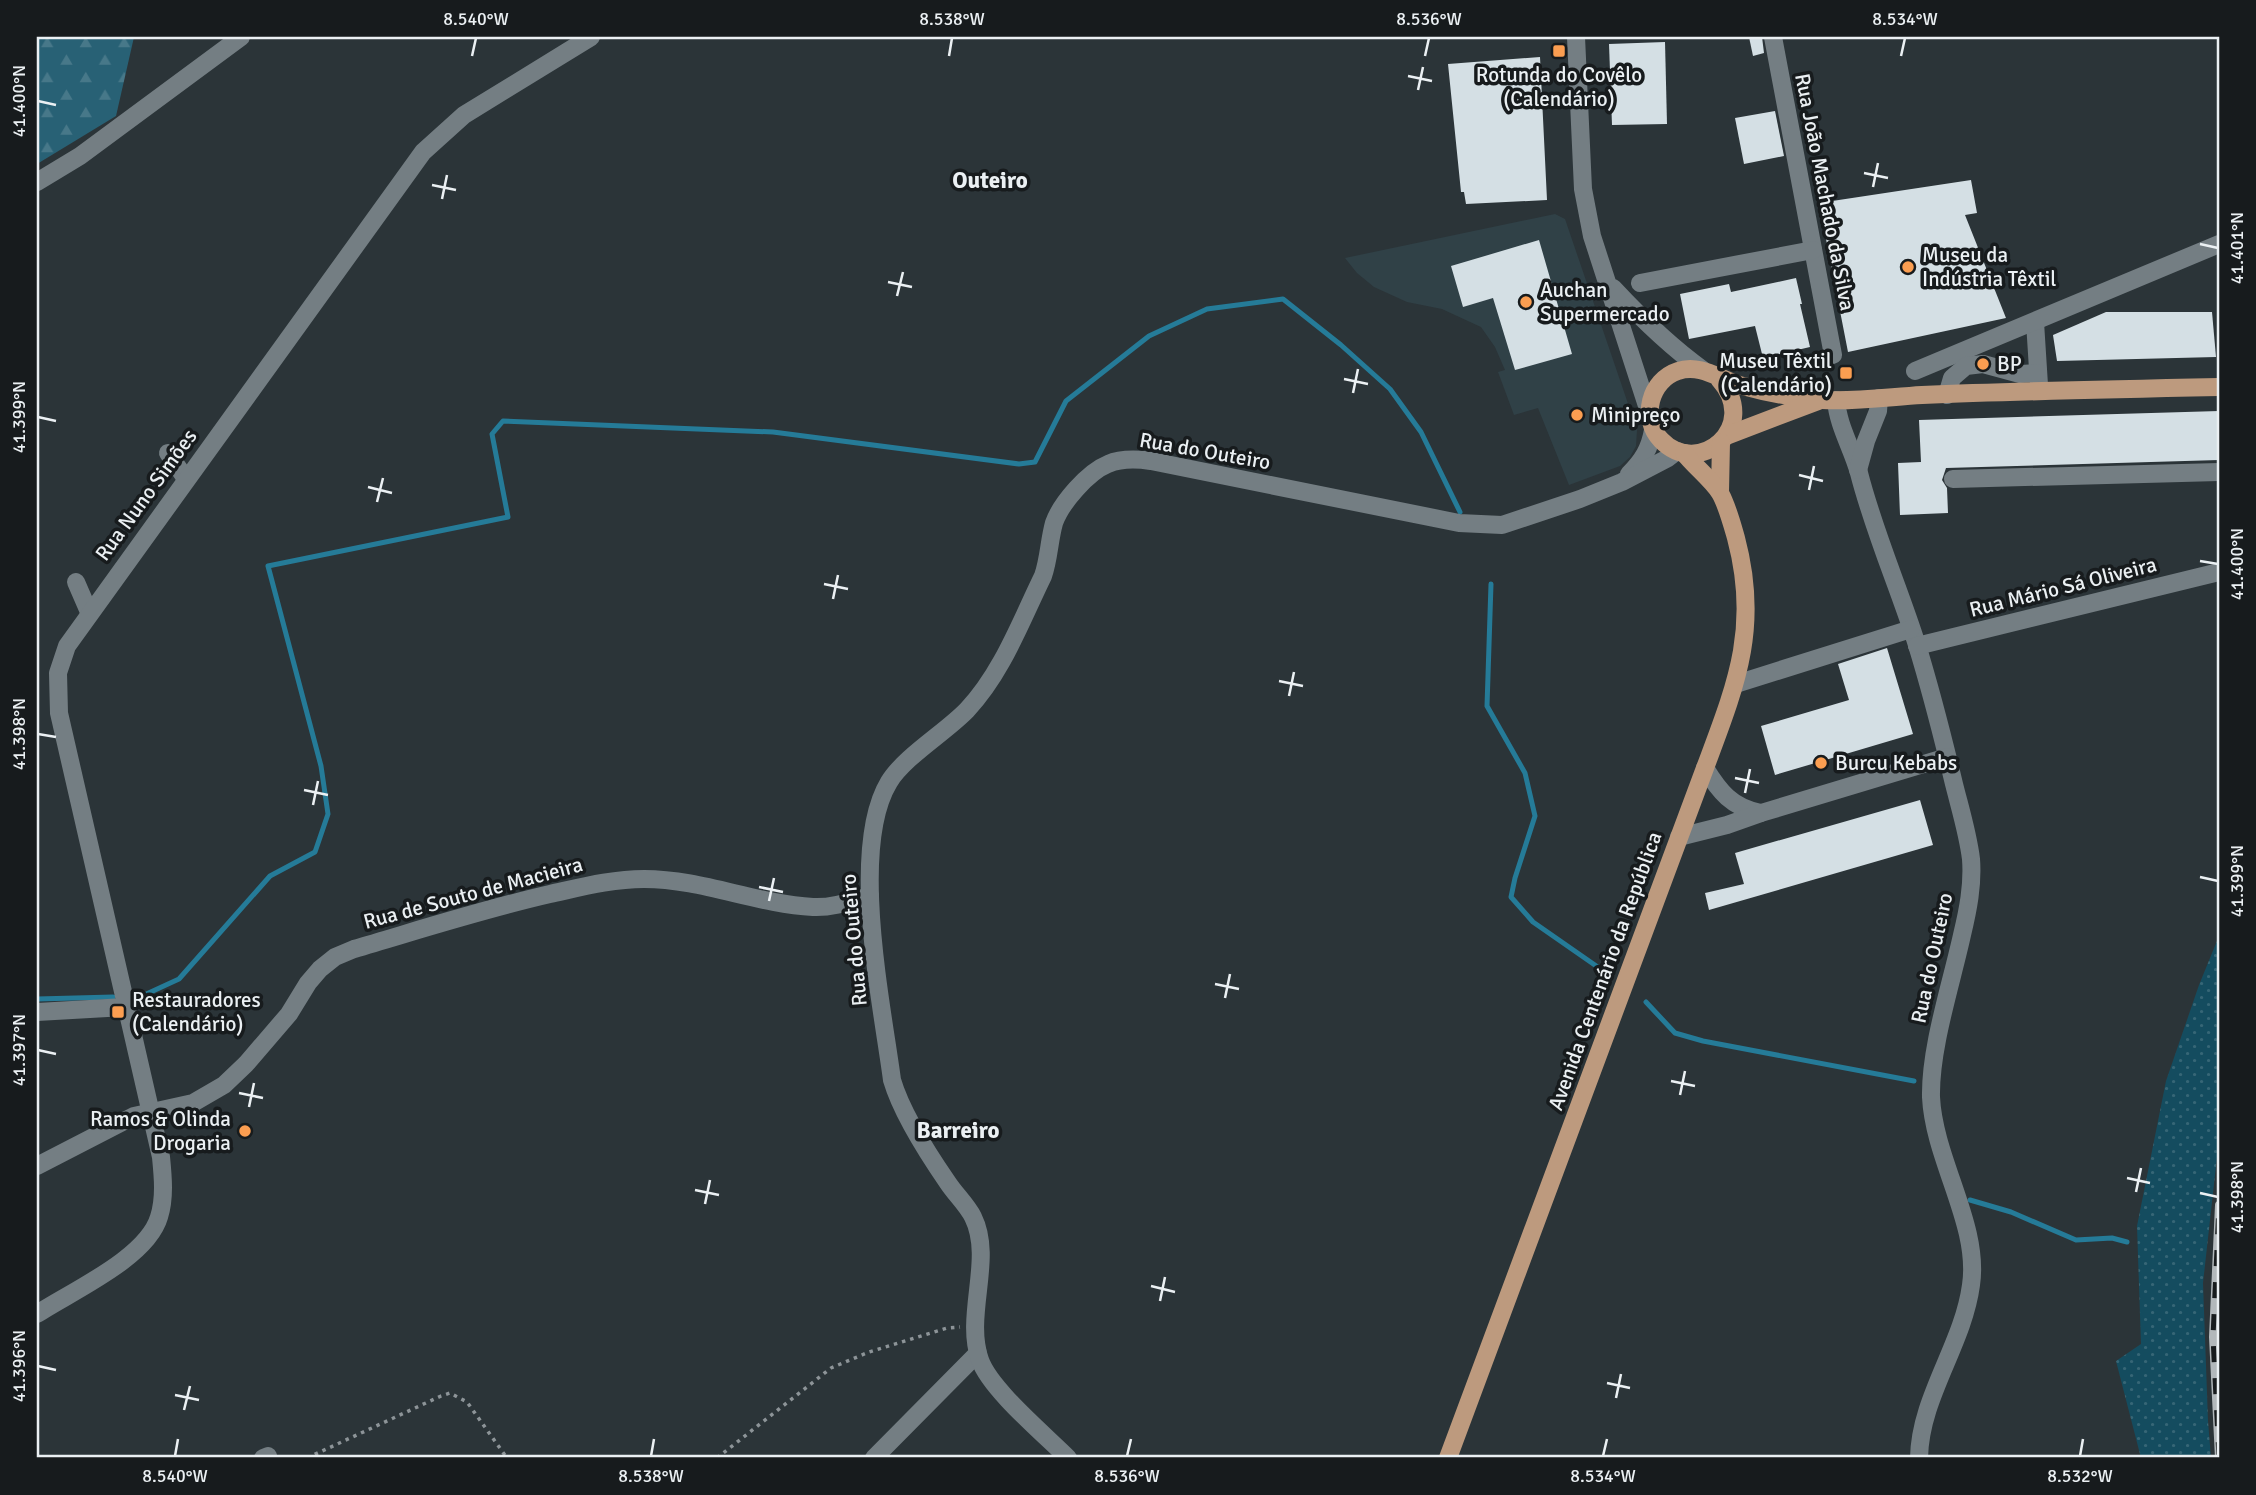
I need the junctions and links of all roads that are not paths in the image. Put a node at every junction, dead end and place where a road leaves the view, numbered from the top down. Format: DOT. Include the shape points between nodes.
graph roads {
  1 [pos="241,37"];
  2 [pos="591,37"];
  3 [pos="1576,37"];
  4 [pos="1773,37"];
  5 [pos="37,182"];
  6 [pos="2219,244"];
  7 [pos="1813,250"];
  8 [pos="1609,283"];
  9 [pos="1640,283"];
  10 [pos="2035,322"];
  11 [pos="1833,355"];
  12 [pos="1703,370"];
  13 [pos="1915,371"];
  14 [pos="2038,373"];
  15 [pos="1719,379"];
  16 [pos="2219,387"];
  17 [pos="2039,392"];
  18 [pos="1947,395"];
  19 [pos="1879,398"];
  20 [pos="1829,400"];
  21 [pos="1651,421"];
  22 [pos="1724,439"];
  23 [pos="1680,452"];
  24 [pos="168,453"];
  25 [pos="1858,470"];
  26 [pos="2219,472"];
  27 [pos="186,479"];
  28 [pos="1953,479"];
  29 [pos="1622,482"];
  30 [pos="1720,492"];
  31 [pos="2219,572"];
  32 [pos="76,582"];
  33 [pos="89,612"];
  34 [pos="1914,638"];
  35 [pos="1736,684"];
  36 [pos="1947,757"];
  37 [pos="1705,768"];
  38 [pos="1760,813"];
  39 [pos="1679,837"];
  40 [pos="870,896"];
  41 [pos="125,1007"];
  42 [pos="37,1012"];
  43 [pos="150,1111"];
  44 [pos="37,1166"];
  45 [pos="37,1314"];
  46 [pos="978,1353"];
  47 [pos="874,1458"];
  48 [pos="1068,1458"];
  49 [pos="1448,1458"];
  50 [pos="1919,1458"];
  1 -- 5 [label="street" via="80,156"];
  2 -- 27 [label="street, Rua Nuno Simões" via="464,115 424,152"];
  3 -- 8 [label="street" via="1585,207"];
  4 -- 7 [label="street, Rua João Machado da Silva"];
  6 -- 10 [label="street"];
  7 -- 9 [label="street"];
  7 -- 11 [label="street, Rua João Machado da Silva"];
  8 -- 12 [label="street" via="1645,323"];
  8 -- 21 [label="street"];
  10 -- 13 [label="street"];
  10 -- 14 [label="street"];
  12 -- 15 [label="main road"];
  12 -- 21 [label="main road" via="1677,371 1665,378 1651,400"];
  14 -- 17 [label="street"];
  14 -- 18 [label="street" via="2020,374 1983,364 1966,366 1952,378"];
  15 -- 20 [label="main road"];
  15 -- 22 [label="main road" via="1733,400 1732,425"];
  16 -- 17 [label="main road"];
  17 -- 18 [label="main road"];
  18 -- 19 [label="main road"];
  19 -- 20 [label="main road"];
  19 -- 25 [label="street"];
  20 -- 22 [label="main road"];
  20 -- 25 [label="street, Rua do Outeiro"];
  21 -- 23 [label="main road" via="1659,439"];
  21 -- 29 [label="street, Rua do Outeiro" via="1650,445"];
  22 -- 23 [label="main road" via="1704,452"];
  22 -- 30 [label="main road, Avenida Centenário da República"];
  23 -- 29 [label="street, Rua do Outeiro"];
  23 -- 30 [label="main road, Avenida Centenário da República"];
  24 -- 27 [label="street"];
  25 -- 34 [label="street, Rua do Outeiro"];
  26 -- 28 [label="street"];
  27 -- 33 [label="street, Rua Nuno Simões"];
  29 -- 40 [label="street, Rua do Outeiro" via="1502,525 1479,525 1151,461 1108,464 1060,509 1043,576 984,688 891,779 873,829"];
  30 -- 35 [label="main road, Avenida Centenário da República" via="1745,589 1744,644"];
  31 -- 34 [label="street, Rua Mário Sá Oliveira"];
  32 -- 33 [label="street"];
  33 -- 41 [label="street, Rua Nuno Simões" via="61,660 57,699"];
  34 -- 35 [label="street, Rua Mário Sá Oliveira"];
  34 -- 36 [label="street, Rua do Outeiro"];
  35 -- 37 [label="main road, Avenida Centenário da República"];
  36 -- 38 [label="street"];
  36 -- 50 [label="street, Rua do Outeiro" via="1971,860 1970,891 1937,1045 1931,1097 1941,1152 1968,1236 1972,1284 1922,1429"];
  37 -- 38 [label="street" via="1727,799"];
  37 -- 39 [label="main road, Avenida Centenário da República"];
  38 -- 39 [label="street"];
  39 -- 49 [label="main road, Avenida Centenário da República"];
  40 -- 43 [label="street, Rua de Souto de Macieira" via="814,907 687,882 609,881 354,948 320,969 289,1014 225,1085 193,1104"];
  40 -- 46 [label="street, Rua do Outeiro" via="897,1100 973,1216 978,1231"];
  41 -- 42 [label="street"];
  41 -- 43 [label="street, Rua Nuno Simões"];
  43 -- 44 [label="street, Rua de Souto de Macieira"];
  43 -- 45 [label="street, Rua Nuno Simões" via="164,1188 153,1230 123,1261"];
  46 -- 47 [label="street"];
  46 -- 48 [label="street, Rua do Outeiro" via="990,1380"];
}
